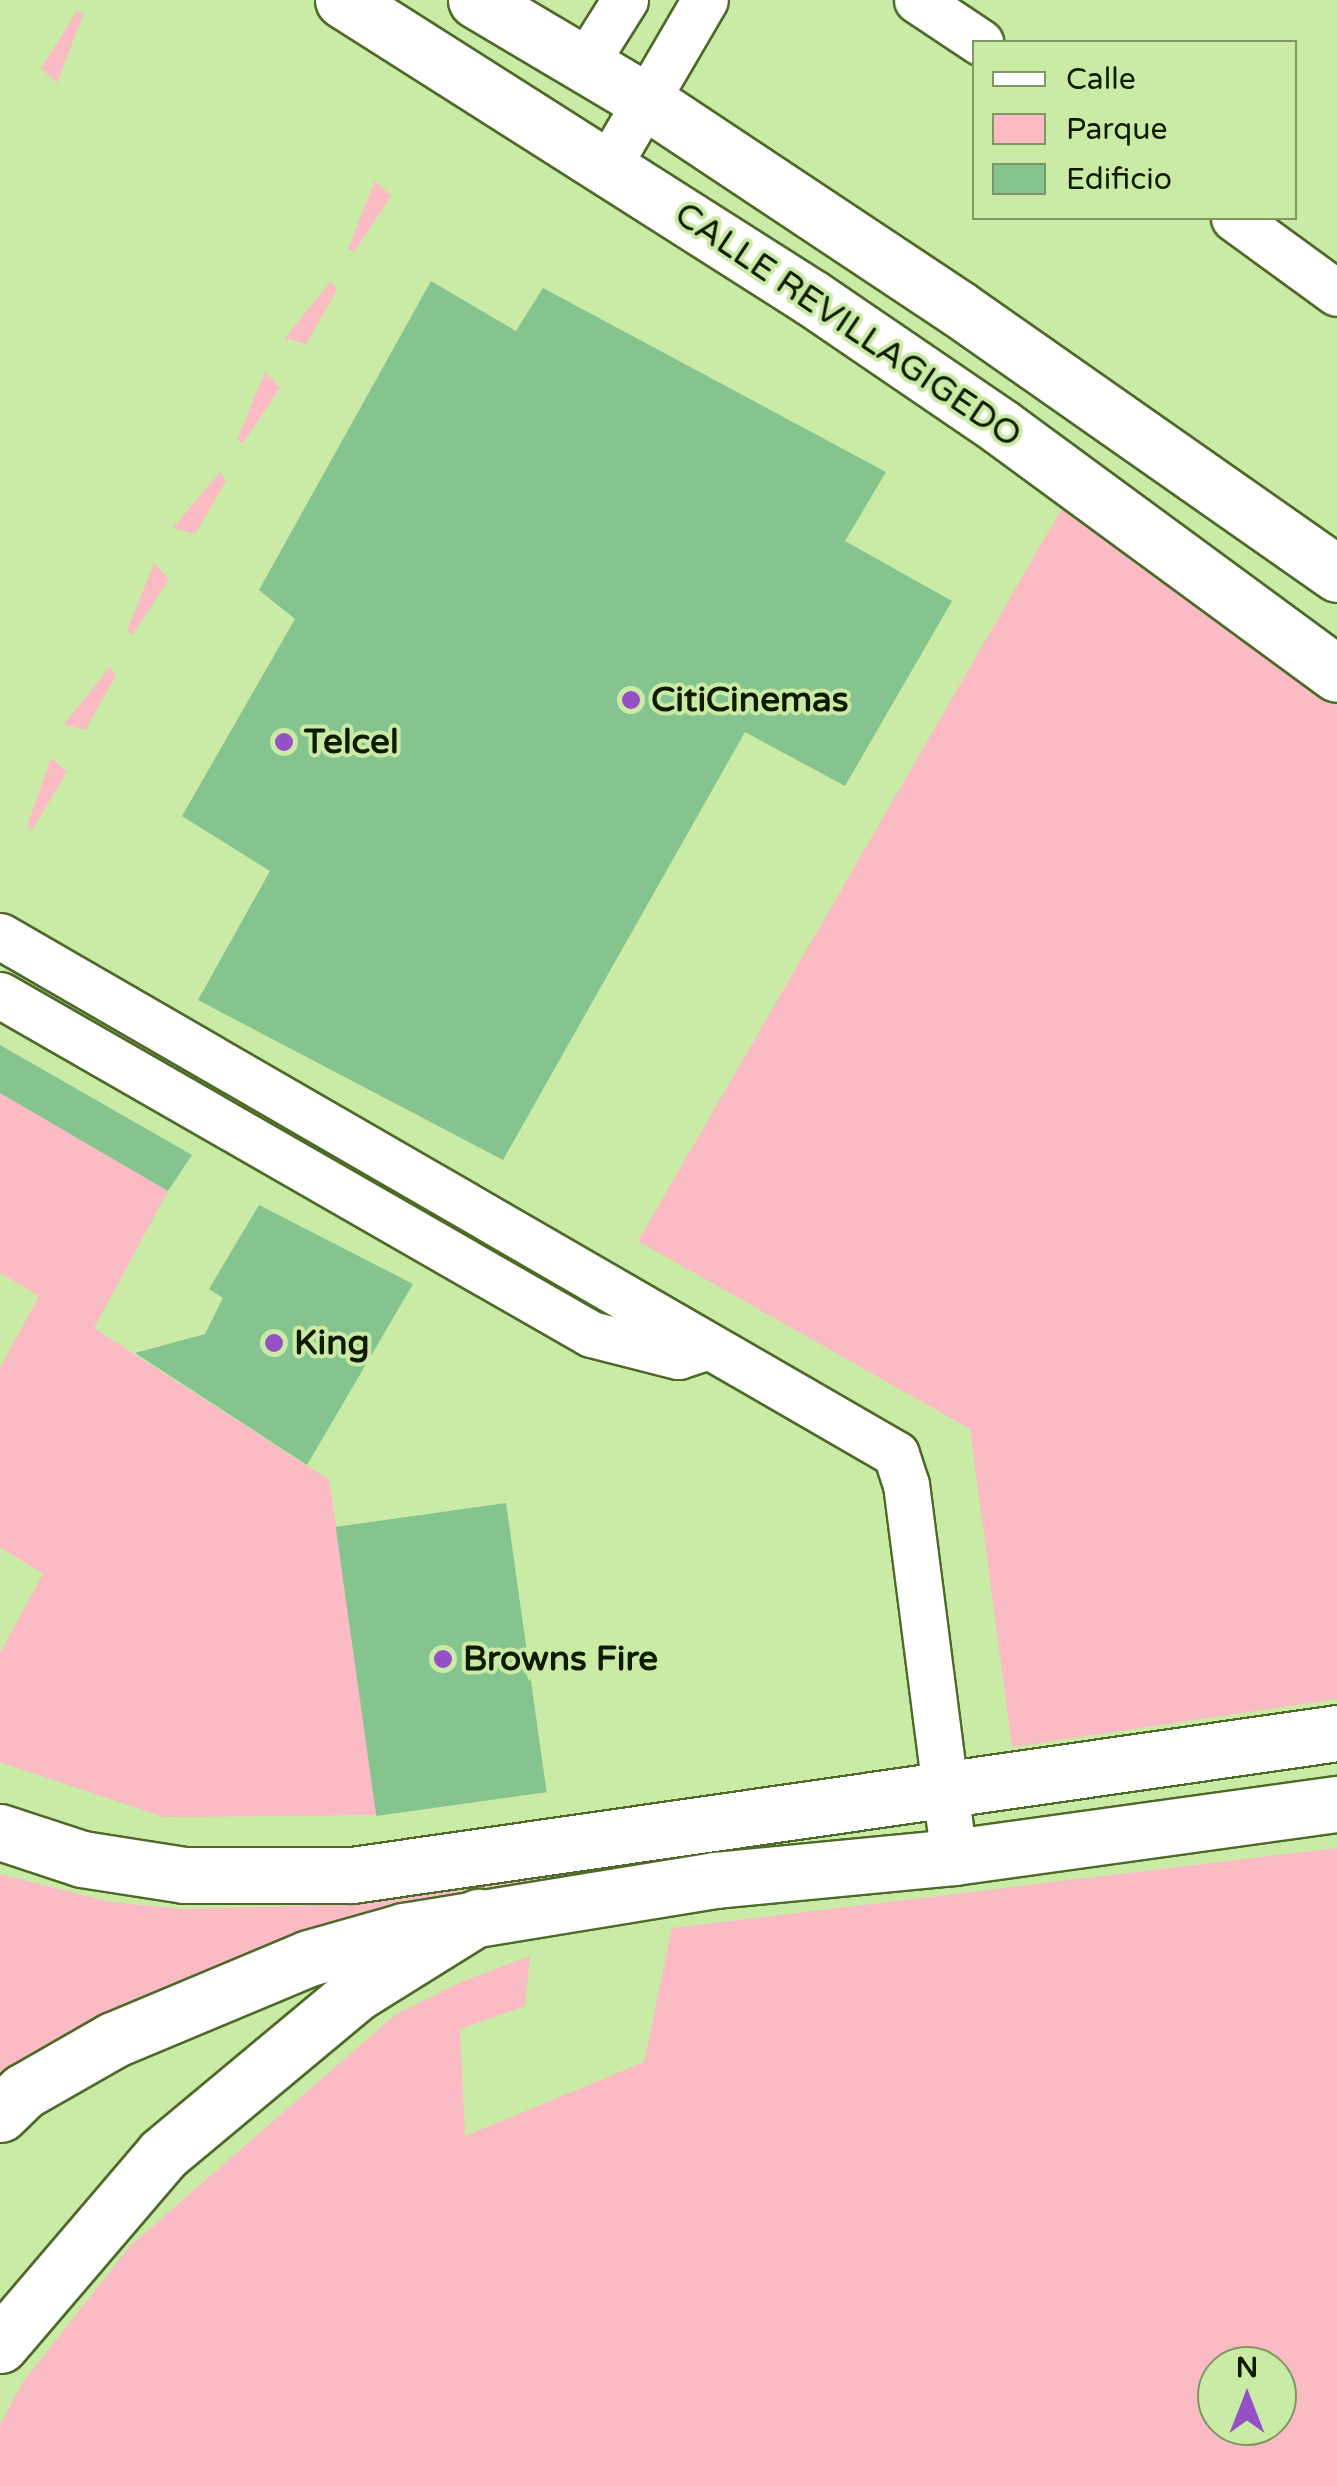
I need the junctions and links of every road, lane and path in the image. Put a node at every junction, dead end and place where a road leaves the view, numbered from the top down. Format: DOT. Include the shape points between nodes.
graph roads {
  1 [pos="343,0"];
  2 [pos="476,0"];
  3 [pos="626,0"];
  4 [pos="705,0"];
  5 [pos="917,0"];
  6 [pos="977,40"];
  7 [pos="584,65"];
  8 [pos="643,99"];
  9 [pos="610,164"];
  10 [pos="1237,220"];
  11 [pos="1337,293"];
  12 [pos="1337,574"];
  13 [pos="1337,674"];
  14 [pos="0,936"];
  15 [pos="0,995"];
  16 [pos="708,1346"];
  17 [pos="1337,1733"];
  18 [pos="948,1793"];
  19 [pos="1337,1804"];
  20 [pos="0,1832"];
  21 [pos="954,1857"];
  22 [pos="478,1916"];
  23 [pos="0,2114"];
  24 [pos="0,2345"];
  1 -- 9 [label="street, CALLE REVILLAGIGEDO"];
  2 -- 7 [label="street"];
  3 -- 7 [label="street"];
  4 -- 8 [label="street"];
  5 -- 6 [label="street"];
  7 -- 8 [label="street"];
  8 -- 9 [label="street"];
  8 -- 12 [label="street" via="959,309"];
  9 -- 13 [label="street, CALLE REVILLAGIGEDO" via="1001,426"];
  10 -- 11 [label="street"];
  14 -- 16 [label="street"];
  15 -- 16 [label="street" via="592,1334 678,1356"];
  16 -- 18 [label="street" via="896,1454 906,1484"];
  17 -- 18 [label="street"];
  18 -- 20 [label="street" via="352,1875 184,1875 82,1860"];
  18 -- 21 [label="street"];
  19 -- 21 [label="street"];
  21 -- 22 [label="street" via="715,1880"];
  22 -- 23 [label="street" via="309,1958 210,1996 113,2040 24,2091"];
  22 -- 24 [label="street" via="356,1993 163,2154"];
}
